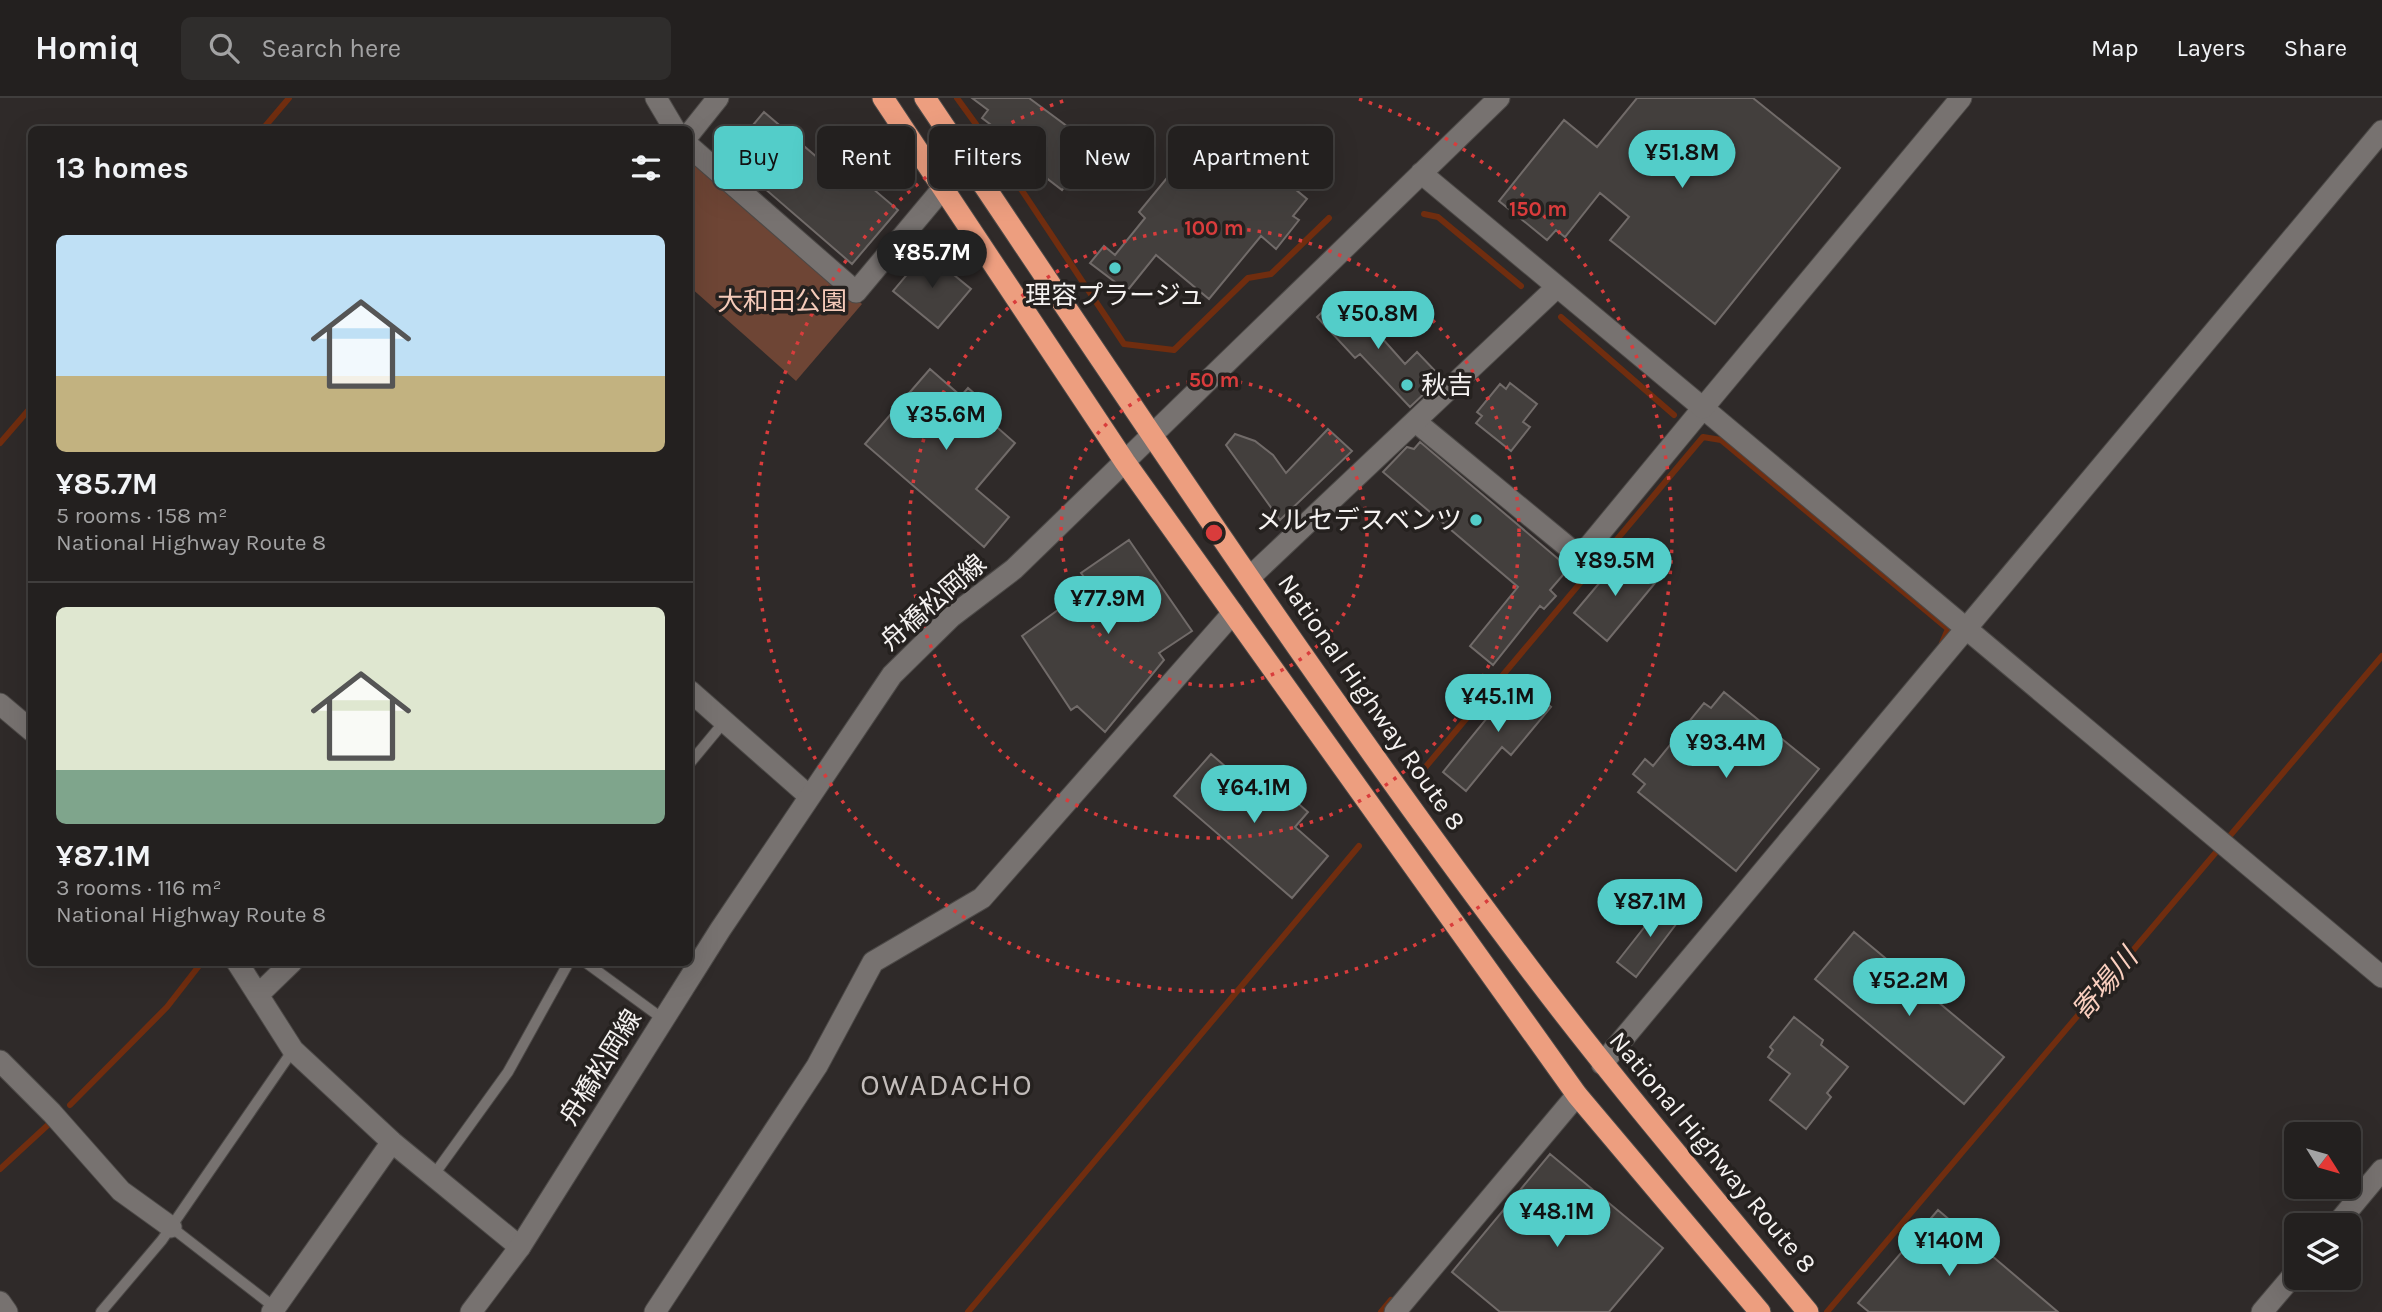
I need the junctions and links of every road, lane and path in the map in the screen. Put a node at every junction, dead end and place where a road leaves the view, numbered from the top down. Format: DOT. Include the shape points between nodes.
graph roads {
  1 [pos="656,98"];
  2 [pos="719,98"];
  3 [pos="883,98"];
  4 [pos="925,98"];
  5 [pos="1499,98"];
  6 [pos="1961,98"];
  7 [pos="673,126"];
  8 [pos="693,129"];
  9 [pos="2382,131"];
  10 [pos="693,150"];
  11 [pos="929,167"];
  12 [pos="1421,173"];
  13 [pos="942,189"];
  14 [pos="944,189"];
  15 [pos="1557,288"];
  16 [pos="1703,408"];
  17 [pos="1416,422"];
  18 [pos="1152,434"];
  19 [pos="1125,462"];
  20 [pos="1250,577"];
  21 [pos="1233,613"];
  22 [pos="1965,628"];
  23 [pos="693,694"];
  24 [pos="0,705"];
  25 [pos="724,722"];
  26 [pos="28,728"];
  27 [pos="693,759"];
  28 [pos="809,796"];
  29 [pos="240,966"];
  30 [pos="288,966"];
  31 [pos="567,966"];
  32 [pos="590,966"];
  33 [pos="2382,977"];
  34 [pos="259,994"];
  35 [pos="663,1019"];
  36 [pos="293,1050"];
  37 [pos="0,1061"];
  38 [pos="1602,1064"];
  39 [pos="1577,1095"];
  40 [pos="392,1142"];
  41 [pos="2382,1170"];
  42 [pos="433,1176"];
  43 [pos="2346,1213"];
  44 [pos="171,1227"];
  45 [pos="520,1247"];
  46 [pos="2284,1286"];
  47 [pos="0,1302"];
  48 [pos="276,1311"];
  49 [pos="7,1312"];
  50 [pos="101,1312"];
  51 [pos="471,1312"];
  52 [pos="654,1312"];
  53 [pos="1395,1312"];
  54 [pos="1760,1312"];
  55 [pos="1808,1312"];
  56 [pos="2262,1312"];
  1 -- 7 [label="street"];
  2 -- 8 [label="street"];
  3 -- 11 [label="highway"];
  4 -- 18 [label="highway, National Highway Route 8"];
  5 -- 12 [label="street, 舟橋松岡線"];
  6 -- 16 [label="street"];
  9 -- 22 [label="street"];
  10 -- 13 [label="street" via="856,292"];
  12 -- 15 [label="street"];
  12 -- 18 [label="street, 舟橋松岡線"];
  14 -- 19 [label="highway"];
  15 -- 16 [label="street"];
  15 -- 17 [label="street"];
  16 -- 17 [label="street" via="1580,557"];
  16 -- 22 [label="street"];
  17 -- 20 [label="street"];
  18 -- 19 [label="street, 舟橋松岡線"];
  18 -- 20 [label="highway, National Highway Route 8"];
  19 -- 21 [label="highway"];
  19 -- 28 [label="street, 舟橋松岡線" via="1014,569 951,617 892,675"];
  20 -- 38 [label="highway, National Highway Route 8" via="1403,798"];
  21 -- 39 [label="highway"];
  21 -- 52 [label="street" via="982,898 873,962 817,1066"];
  22 -- 33 [label="street"];
  22 -- 38 [label="street"];
  23 -- 25 [label="street"];
  24 -- 26 [label="street"];
  25 -- 27 [label="lane"];
  25 -- 28 [label="street"];
  28 -- 35 [label="street, 舟橋松岡線"];
  29 -- 34 [label="street"];
  30 -- 34 [label="street"];
  31 -- 42 [label="lane" via="508,1072"];
  32 -- 35 [label="lane"];
  34 -- 36 [label="street"];
  35 -- 45 [label="street, 舟橋松岡線"];
  36 -- 40 [label="street"];
  36 -- 44 [label="lane"];
  37 -- 44 [label="street" via="121,1191"];
  38 -- 55 [label="highway, National Highway Route 8"];
  39 -- 53 [label="street"];
  39 -- 54 [label="highway"];
  40 -- 42 [label="street"];
  40 -- 48 [label="street"];
  41 -- 43 [label="street"];
  42 -- 45 [label="street"];
  44 -- 48 [label="lane"];
  44 -- 50 [label="lane"];
  45 -- 51 [label="street, 舟橋松岡線"];
  46 -- 56 [label="street"];
  47 -- 49 [label="street"];
}
